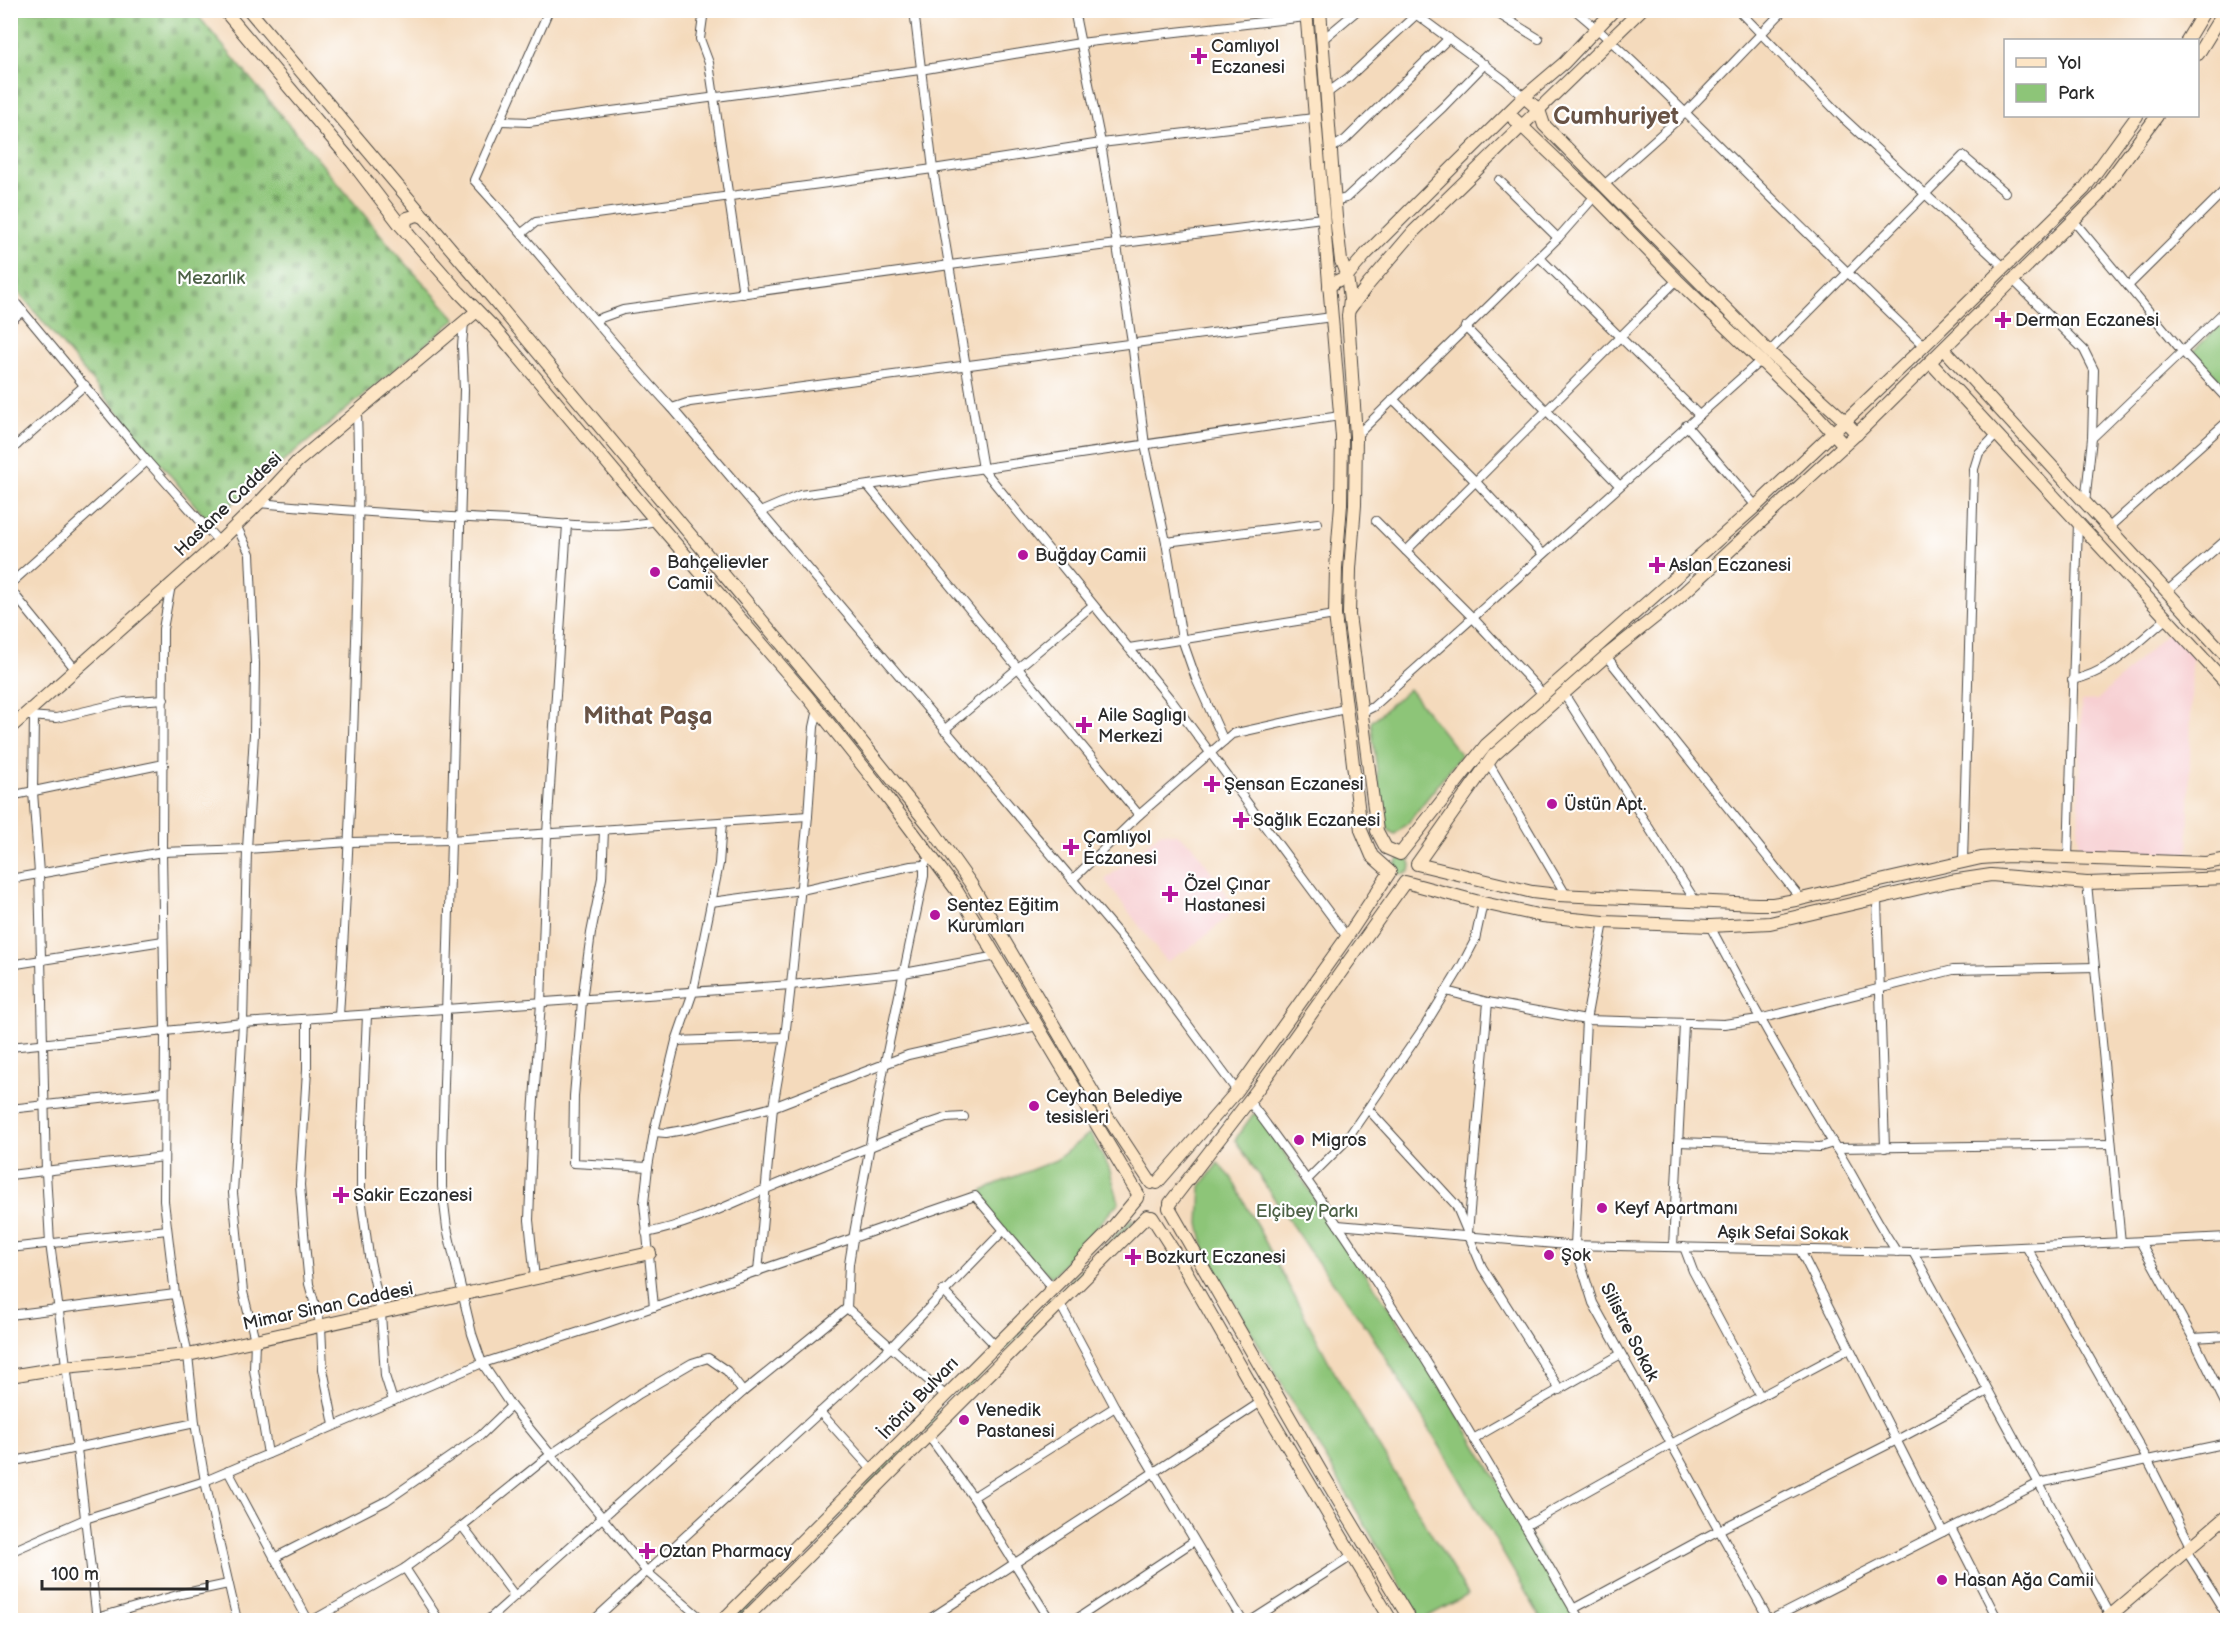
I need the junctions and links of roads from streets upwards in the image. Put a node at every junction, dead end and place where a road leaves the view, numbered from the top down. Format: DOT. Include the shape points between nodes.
graph roads {
  1 [pos="224,10"];
  2 [pos="249,10"];
  3 [pos="549,10"];
  4 [pos="704,10"];
  5 [pos="914,10"];
  6 [pos="1074,10"];
  7 [pos="1320,10"];
  8 [pos="1358,10"];
  9 [pos="1492,10"];
  10 [pos="1575,10"];
  11 [pos="1614,10"];
  12 [pos="1641,10"];
  13 [pos="1738,10"];
  14 [pos="1784,10"];
  15 [pos="2205,10"];
  16 [pos="2225,10"];
  17 [pos="1416,12"];
  18 [pos="1306,14"];
  19 [pos="1597,28"];
  20 [pos="1761,34"];
  21 [pos="1449,38"];
  22 [pos="1539,39"];
  23 [pos="2188,39"];
  24 [pos="1322,40"];
  25 [pos="1610,41"];
  26 [pos="1080,43"];
  27 [pos="2199,52"];
  28 [pos="1485,64"];
  29 [pos="920,70"];
  30 [pos="1326,94"];
  31 [pos="714,97"];
  32 [pos="1524,97"];
  33 [pos="1539,110"];
  34 [pos="1508,113"];
  35 [pos="1685,113"];
  36 [pos="2136,117"];
  37 [pos="2156,117"];
  38 [pos="1314,118"];
  39 [pos="501,121"];
  40 [pos="1522,128"];
  41 [pos="1101,143"];
  42 [pos="1330,150"];
  43 [pos="933,169"];
  44 [pos="1499,180"];
  45 [pos="1604,184"];
  46 [pos="2228,187"];
  47 [pos="2005,192"];
  48 [pos="729,195"];
  49 [pos="1926,195"];
  50 [pos="1595,196"];
  51 [pos="1335,201"];
  52 [pos="426,218"];
  53 [pos="1322,218"];
  54 [pos="2073,220"];
  55 [pos="522,233"];
  56 [pos="408,234"];
  57 [pos="1558,238"];
  58 [pos="1116,243"];
  59 [pos="1539,257"];
  60 [pos="950,265"];
  61 [pos="2004,267"];
  62 [pos="1847,274"];
  63 [pos="474,276"];
  64 [pos="1347,276"];
  65 [pos="1677,280"];
  66 [pos="2013,280"];
  67 [pos="2128,286"];
  68 [pos="1329,287"];
  69 [pos="459,292"];
  70 [pos="743,294"];
  71 [pos="10,296"];
  72 [pos="2228,308"];
  73 [pos="23,311"];
  74 [pos="477,311"];
  75 [pos="1349,311"];
  76 [pos="1332,316"];
  77 [pos="595,320"];
  78 [pos="10,321"];
  79 [pos="464,322"];
  80 [pos="1465,327"];
  81 [pos="1620,336"];
  82 [pos="1132,342"];
  83 [pos="1924,346"];
  84 [pos="1944,349"];
  85 [pos="2182,351"];
  86 [pos="1765,356"];
  87 [pos="1930,363"];
  88 [pos="968,366"];
  89 [pos="86,385"];
  90 [pos="1393,399"];
  91 [pos="2228,400"];
  92 [pos="672,408"];
  93 [pos="1546,411"];
  94 [pos="357,412"];
  95 [pos="1698,414"];
  96 [pos="1340,416"];
  97 [pos="1844,420"];
  98 [pos="2228,421"];
  99 [pos="1686,424"];
  100 [pos="1833,432"];
  101 [pos="1857,434"];
  102 [pos="1997,434"];
  103 [pos="1356,436"];
  104 [pos="10,438"];
  105 [pos="2092,438"];
  106 [pos="1145,445"];
  107 [pos="1844,445"];
  108 [pos="14,448"];
  109 [pos="147,461"];
  110 [pos="983,469"];
  111 [pos="1476,482"];
  112 [pos="1619,485"];
  113 [pos="868,486"];
  114 [pos="259,503"];
  115 [pos="2085,503"];
  116 [pos="1756,506"];
  117 [pos="760,512"];
  118 [pos="360,513"];
  119 [pos="460,518"];
  120 [pos="656,521"];
  121 [pos="1376,521"];
  122 [pos="2078,522"];
  123 [pos="1318,523"];
  124 [pos="567,524"];
  125 [pos="236,525"];
  126 [pos="2108,529"];
  127 [pos="2228,538"];
  128 [pos="219,542"];
  129 [pos="1166,542"];
  130 [pos="1406,551"];
  131 [pos="1543,554"];
  132 [pos="10,584"];
  133 [pos="171,584"];
  134 [pos="10,589"];
  135 [pos="2166,592"];
  136 [pos="1093,605"];
  137 [pos="1335,615"];
  138 [pos="1473,618"];
  139 [pos="2166,619"];
  140 [pos="1182,639"];
  141 [pos="1129,648"];
  142 [pos="1606,656"];
  143 [pos="2228,658"];
  144 [pos="76,670"];
  145 [pos="1017,670"];
  146 [pos="2072,680"];
  147 [pos="2228,685"];
  148 [pos="1564,693"];
  149 [pos="1544,695"];
  150 [pos="164,699"];
  151 [pos="818,709"];
  152 [pos="1345,709"];
  153 [pos="1361,713"];
  154 [pos="30,716"];
  155 [pos="10,728"];
  156 [pos="944,730"];
  157 [pos="1224,741"];
  158 [pos="1210,752"];
  159 [pos="1488,762"];
  160 [pos="164,764"];
  161 [pos="33,792"];
  162 [pos="10,796"];
  163 [pos="1139,815"];
  164 [pos="808,816"];
  165 [pos="722,822"];
  166 [pos="604,830"];
  167 [pos="547,834"];
  168 [pos="450,840"];
  169 [pos="350,842"];
  170 [pos="247,849"];
  171 [pos="162,852"];
  172 [pos="1400,854"];
  173 [pos="2068,858"];
  174 [pos="2228,859"];
  175 [pos="928,860"];
  176 [pos="1963,861"];
  177 [pos="1417,864"];
  178 [pos="1390,872"];
  179 [pos="39,873"];
  180 [pos="2228,878"];
  181 [pos="10,879"];
  182 [pos="1072,880"];
  183 [pos="1405,882"];
  184 [pos="2087,883"];
  185 [pos="801,891"];
  186 [pos="1566,895"];
  187 [pos="1801,899"];
  188 [pos="1877,900"];
  189 [pos="711,902"];
  190 [pos="1696,902"];
  191 [pos="1483,903"];
  192 [pos="1605,922"];
  193 [pos="1710,926"];
  194 [pos="1347,937"];
  195 [pos="163,941"];
  196 [pos="997,956"];
  197 [pos="41,961"];
  198 [pos="10,965"];
  199 [pos="2095,967"];
  200 [pos="904,973"];
  201 [pos="791,985"];
  202 [pos="1881,988"];
  203 [pos="1446,991"];
  204 [pos="693,992"];
  205 [pos="582,1001"];
  206 [pos="1488,1002"];
  207 [pos="541,1004"];
  208 [pos="446,1010"];
  209 [pos="367,1015"];
  210 [pos="339,1016"];
  211 [pos="307,1019"];
  212 [pos="1759,1019"];
  213 [pos="1586,1020"];
  214 [pos="243,1023"];
  215 [pos="1684,1024"];
  216 [pos="1037,1026"];
  217 [pos="165,1031"];
  218 [pos="785,1037"];
  219 [pos="676,1041"];
  220 [pos="43,1044"];
  221 [pos="10,1047"];
  222 [pos="885,1062"];
  223 [pos="1237,1091"];
  224 [pos="163,1092"];
  225 [pos="1249,1101"];
  226 [pos="45,1105"];
  227 [pos="773,1107"];
  228 [pos="1368,1108"];
  229 [pos="10,1110"];
  230 [pos="964,1117"];
  231 [pos="654,1132"];
  232 [pos="1678,1142"];
  233 [pos="2111,1144"];
  234 [pos="1834,1146"];
  235 [pos="870,1148"];
  236 [pos="1885,1148"];
  237 [pos="164,1157"];
  238 [pos="648,1167"];
  239 [pos="46,1172"];
  240 [pos="10,1175"];
  241 [pos="1308,1180"];
  242 [pos="1154,1183"];
  243 [pos="765,1189"];
  244 [pos="1137,1196"];
  245 [pos="1169,1205"];
  246 [pos="1150,1216"];
  247 [pos="1338,1225"];
  248 [pos="167,1230"];
  249 [pos="1004,1230"];
  250 [pos="646,1233"];
  251 [pos="1468,1236"];
  252 [pos="2228,1237"];
  253 [pos="853,1239"];
  254 [pos="50,1243"];
  255 [pos="2141,1243"];
  256 [pos="2121,1244"];
  257 [pos="1575,1245"];
  258 [pos="1673,1247"];
  259 [pos="1684,1247"];
  260 [pos="10,1248"];
  261 [pos="2027,1248"];
  262 [pos="1800,1250"];
  263 [pos="1897,1252"];
  264 [pos="1913,1252"];
  265 [pos="650,1253"];
  266 [pos="758,1272"];
  267 [pos="535,1279"];
  268 [pos="1053,1288"];
  269 [pos="943,1292"];
  270 [pos="175,1294"];
  271 [pos="463,1295"];
  272 [pos="1059,1302"];
  273 [pos="654,1306"];
  274 [pos="59,1308"];
  275 [pos="847,1308"];
  276 [pos="381,1313"];
  277 [pos="10,1315"];
  278 [pos="321,1326"];
  279 [pos="2228,1336"];
  280 [pos="2193,1338"];
  281 [pos="255,1340"];
  282 [pos="995,1345"];
  283 [pos="890,1348"];
  284 [pos="1849,1349"];
  285 [pos="188,1354"];
  286 [pos="1621,1354"];
  287 [pos="482,1363"];
  288 [pos="65,1367"];
  289 [pos="10,1376"];
  290 [pos="1560,1390"];
  291 [pos="1988,1391"];
  292 [pos="743,1392"];
  293 [pos="946,1396"];
  294 [pos="1760,1396"];
  295 [pos="393,1401"];
  296 [pos="1261,1402"];
  297 [pos="511,1406"];
  298 [pos="1115,1407"];
  299 [pos="2228,1409"];
  300 [pos="820,1412"];
  301 [pos="195,1423"];
  302 [pos="334,1425"];
  303 [pos="928,1435"];
  304 [pos="1473,1439"];
  305 [pos="1897,1440"];
  306 [pos="2228,1443"];
  307 [pos="1671,1444"];
  308 [pos="77,1449"];
  309 [pos="267,1454"];
  310 [pos="550,1455"];
  311 [pos="2146,1459"];
  312 [pos="10,1462"];
  313 [pos="228,1471"];
  314 [pos="873,1471"];
  315 [pos="1154,1471"];
  316 [pos="205,1481"];
  317 [pos="2038,1483"];
  318 [pos="973,1497"];
  319 [pos="2228,1515"];
  320 [pos="603,1516"];
  321 [pos="85,1519"];
  322 [pos="462,1526"];
  323 [pos="1525,1526"];
  324 [pos="1719,1530"];
  325 [pos="1947,1530"];
  326 [pos="1194,1541"];
  327 [pos="2188,1548"];
  328 [pos="10,1552"];
  329 [pos="1352,1556"];
  330 [pos="274,1558"];
  331 [pos="1015,1563"];
  332 [pos="405,1568"];
  333 [pos="647,1572"];
  334 [pos="228,1584"];
  335 [pos="515,1596"];
  336 [pos="1573,1609"];
  337 [pos="2228,1617"];
  338 [pos="2109,1619"];
  339 [pos="94,1620"];
  340 [pos="237,1620"];
  341 [pos="308,1620"];
  342 [pos="313,1620"];
  343 [pos="439,1620"];
  344 [pos="488,1620"];
  345 [pos="594,1620"];
  346 [pos="704,1620"];
  347 [pos="723,1620"];
  348 [pos="744,1620"];
  349 [pos="928,1620"];
  350 [pos="1050,1620"];
  351 [pos="1075,1620"];
  352 [pos="1242,1620"];
  353 [pos="1252,1620"];
  354 [pos="1391,1620"];
  355 [pos="1410,1620"];
  356 [pos="1580,1620"];
  357 [pos="1770,1620"];
  358 [pos="1998,1620"];
  1 -- 56 [label="street"];
  2 -- 52 [label="street"];
  3 -- 39 [label="street"];
  4 -- 31 [label="street" via="700,39 710,63"];
  5 -- 29 [label="street"];
  6 -- 26 [label="street"];
  7 -- 24 [label="street"];
  8 -- 24 [label="street"];
  9 -- 22 [label="street"];
  10 -- 19 [label="street"];
  11 -- 19 [label="street"];
  12 -- 25 [label="street"];
  13 -- 20 [label="street"];
  14 -- 20 [label="street"];
  15 -- 23 [label="street"];
  16 -- 27 [label="street"];
  17 -- 21 [label="street"];
  17 -- 30 [label="street"];
  18 -- 26 [label="street"];
  18 -- 38 [label="street"];
  19 -- 25 [label="street"];
  19 -- 32 [label="street"];
  20 -- 35 [label="street"];
  20 -- 49 [label="street"];
  21 -- 28 [label="street"];
  21 -- 42 [label="street"];
  24 -- 30 [label="street"];
  25 -- 33 [label="street"];
  25 -- 35 [label="street"];
  26 -- 29 [label="street"];
  26 -- 41 [label="street"];
  28 -- 32 [label="street"];
  28 -- 51 [label="street" via="1346,198"];
  29 -- 31 [label="street"];
  29 -- 43 [label="street"];
  30 -- 42 [label="street"];
  31 -- 39 [label="street" via="529,122"];
  31 -- 48 [label="street"];
  32 -- 33 [label="street"];
  32 -- 34 [label="street"];
  33 -- 40 [label="street"];
  33 -- 45 [label="street" via="1544,125"];
  34 -- 40 [label="street"];
  34 -- 64 [label="street"];
  35 -- 45 [label="street"];
  35 -- 62 [label="street"];
  36 -- 61 [label="street" via="2084,189"];
  37 -- 54 [label="street" via="2098,196"];
  38 -- 41 [label="street"];
  38 -- 53 [label="street"];
  39 -- 55 [label="street" via="474,180"];
  40 -- 50 [label="street"];
  40 -- 75 [label="street" via="1414,231"];
  41 -- 43 [label="street"];
  41 -- 58 [label="street"];
  42 -- 51 [label="street"];
  43 -- 48 [label="street"];
  43 -- 60 [label="street"];
  44 -- 57 [label="street"];
  45 -- 86 [label="street"];
  46 -- 67 [label="street"];
  47 -- 49 [label="street" via="1963,156"];
  48 -- 55 [label="street" via="536,222"];
  48 -- 70 [label="street"];
  49 -- 61 [label="street"];
  49 -- 62 [label="street"];
  50 -- 57 [label="street"];
  50 -- 65 [label="street"];
  51 -- 64 [label="street" via="1341,261"];
  52 -- 56 [label="street" via="407,218"];
  52 -- 63 [label="street"];
  53 -- 58 [label="street"];
  53 -- 68 [label="street"];
  54 -- 66 [label="street"];
  54 -- 67 [label="street"];
  55 -- 77 [label="street"];
  56 -- 69 [label="street"];
  57 -- 59 [label="street"];
  58 -- 60 [label="street"];
  58 -- 82 [label="street"];
  59 -- 80 [label="street"];
  59 -- 81 [label="street"];
  60 -- 70 [label="street"];
  60 -- 88 [label="street"];
  61 -- 83 [label="street"];
  62 -- 83 [label="street"];
  62 -- 86 [label="street"];
  63 -- 69 [label="street" via="471,290"];
  63 -- 242 [label="street" via="932,829 971,884 1107,1116"];
  64 -- 68 [label="street"];
  64 -- 75 [label="street"];
  65 -- 81 [label="street"];
  65 -- 86 [label="street"];
  66 -- 84 [label="street"];
  66 -- 105 [label="street" via="2090,360 2094,370"];
  67 -- 85 [label="street"];
  68 -- 76 [label="street"];
  69 -- 74 [label="street"];
  70 -- 77 [label="street" via="623,310"];
  71 -- 73 [label="street"];
  72 -- 85 [label="street"];
  73 -- 78 [label="street"];
  73 -- 89 [label="street"];
  74 -- 79 [label="street, Hastane Caddesi"];
  74 -- 120 [label="street"];
  75 -- 76 [label="street"];
  75 -- 103 [label="street"];
  76 -- 82 [label="street"];
  76 -- 96 [label="street"];
  77 -- 92 [label="street"];
  79 -- 94 [label="street, Hastane Caddesi"];
  79 -- 119 [label="street"];
  80 -- 90 [label="street"];
  80 -- 93 [label="street"];
  81 -- 93 [label="street"];
  81 -- 95 [label="street"];
  82 -- 88 [label="street"];
  82 -- 106 [label="street"];
  83 -- 97 [label="street"];
  84 -- 87 [label="street"];
  84 -- 115 [label="street"];
  85 -- 91 [label="street"];
  85 -- 105 [label="street"];
  86 -- 95 [label="street"];
  86 -- 97 [label="street"];
  86 -- 100 [label="street"];
  87 -- 101 [label="street"];
  87 -- 102 [label="street"];
  88 -- 92 [label="street" via="690,402"];
  88 -- 110 [label="street"];
  89 -- 108 [label="street"];
  89 -- 109 [label="street"];
  90 -- 103 [label="street"];
  90 -- 111 [label="street"];
  92 -- 117 [label="street"];
  93 -- 111 [label="street"];
  93 -- 112 [label="street"];
  94 -- 114 [label="street, Hastane Caddesi" via="297,462"];
  94 -- 118 [label="street"];
  95 -- 99 [label="street"];
  96 -- 106 [label="street"];
  96 -- 137 [label="street" via="1341,504"];
  97 -- 100 [label="street"];
  97 -- 101 [label="street"];
  98 -- 126 [label="street"];
  99 -- 112 [label="street"];
  99 -- 116 [label="street"];
  100 -- 107 [label="street"];
  100 -- 116 [label="street"];
  101 -- 107 [label="street"];
  102 -- 122 [label="street"];
  102 -- 176 [label="street" via="1979,453 1974,469"];
  103 -- 153 [label="street" via="1349,615"];
  104 -- 108 [label="street"];
  105 -- 115 [label="street"];
  106 -- 110 [label="street"];
  106 -- 129 [label="street"];
  107 -- 142 [label="street" via="1675,601"];
  109 -- 128 [label="street"];
  109 -- 132 [label="street"];
  110 -- 113 [label="street"];
  110 -- 136 [label="street"];
  111 -- 130 [label="street"];
  111 -- 131 [label="street"];
  112 -- 131 [label="street"];
  113 -- 117 [label="street" via="800,495"];
  113 -- 145 [label="street"];
  114 -- 118 [label="street"];
  114 -- 125 [label="street, Hastane Caddesi"];
  115 -- 126 [label="street"];
  116 -- 149 [label="street"];
  117 -- 156 [label="street"];
  118 -- 119 [label="street"];
  118 -- 169 [label="street"];
  119 -- 124 [label="street"];
  119 -- 168 [label="street"];
  120 -- 124 [label="street" via="632,526"];
  120 -- 151 [label="street"];
  121 -- 130 [label="street"];
  122 -- 139 [label="street"];
  122 -- 146 [label="street"];
  123 -- 129 [label="street"];
  124 -- 167 [label="street"];
  125 -- 128 [label="street, Hastane Caddesi"];
  125 -- 170 [label="street" via="250,554 255,664"];
  126 -- 135 [label="street"];
  127 -- 135 [label="street"];
  128 -- 133 [label="street, Hastane Caddesi"];
  129 -- 140 [label="street"];
  130 -- 138 [label="street"];
  131 -- 138 [label="street"];
  133 -- 144 [label="street, Hastane Caddesi"];
  133 -- 150 [label="street" via="164,629"];
  134 -- 144 [label="street"];
  135 -- 143 [label="street"];
  136 -- 141 [label="street"];
  136 -- 145 [label="street"];
  137 -- 140 [label="street"];
  137 -- 152 [label="street"];
  138 -- 149 [label="street"];
  138 -- 153 [label="street" via="1373,707"];
  139 -- 146 [label="street" via="2107,668"];
  139 -- 147 [label="street"];
  140 -- 141 [label="street"];
  140 -- 157 [label="street"];
  141 -- 158 [label="street"];
  142 -- 148 [label="street"];
  142 -- 187 [label="street"];
  144 -- 154 [label="street, Hastane Caddesi"];
  145 -- 156 [label="street"];
  145 -- 163 [label="street"];
  146 -- 173 [label="street"];
  148 -- 159 [label="street"];
  148 -- 190 [label="street"];
  149 -- 172 [label="street" via="1486,745"];
  150 -- 154 [label="street" via="124,702 56,718"];
  150 -- 160 [label="street"];
  151 -- 164 [label="street"];
  151 -- 175 [label="street"];
  152 -- 157 [label="street" via="1232,734"];
  152 -- 178 [label="street" via="1361,830 1372,856"];
  153 -- 172 [label="street" via="1377,831 1386,848"];
  154 -- 155 [label="street, Hastane Caddesi"];
  154 -- 161 [label="street"];
  156 -- 182 [label="street"];
  157 -- 158 [label="street"];
  158 -- 163 [label="street"];
  158 -- 194 [label="street"];
  159 -- 177 [label="street"];
  159 -- 186 [label="street"];
  160 -- 161 [label="street"];
  160 -- 171 [label="street"];
  161 -- 162 [label="street"];
  161 -- 179 [label="street"];
  163 -- 182 [label="street"];
  164 -- 165 [label="street"];
  164 -- 185 [label="street"];
  165 -- 166 [label="street"];
  165 -- 189 [label="street"];
  166 -- 167 [label="street"];
  166 -- 205 [label="street" via="602,878"];
  167 -- 168 [label="street"];
  167 -- 207 [label="street"];
  168 -- 169 [label="street"];
  168 -- 208 [label="street"];
  169 -- 170 [label="street"];
  169 -- 210 [label="street"];
  170 -- 171 [label="street"];
  170 -- 214 [label="street"];
  171 -- 179 [label="street"];
  171 -- 195 [label="street"];
  172 -- 177 [label="street" via="1408,855"];
  172 -- 178 [label="street" via="1392,859"];
  173 -- 174 [label="street" via="2206,863"];
  173 -- 176 [label="street" via="2009,856"];
  175 -- 185 [label="street"];
  175 -- 196 [label="street" via="957,891"];
  175 -- 200 [label="street"];
  176 -- 187 [label="street"];
  177 -- 183 [label="street" via="1414,877"];
  177 -- 186 [label="street" via="1532,892"];
  178 -- 183 [label="street"];
  178 -- 194 [label="street"];
  179 -- 181 [label="street"];
  179 -- 197 [label="street"];
  180 -- 184 [label="street"];
  182 -- 223 [label="street" via="1134,952"];
  183 -- 191 [label="street"];
  183 -- 225 [label="street"];
  184 -- 188 [label="street" via="1991,875"];
  184 -- 199 [label="street"];
  185 -- 189 [label="street"];
  185 -- 201 [label="street"];
  186 -- 190 [label="street"];
  187 -- 190 [label="street" via="1765,904"];
  188 -- 193 [label="street" via="1770,923"];
  188 -- 202 [label="street"];
  189 -- 204 [label="street"];
  191 -- 192 [label="street" via="1542,916"];
  191 -- 203 [label="street" via="1474,940"];
  192 -- 193 [label="street"];
  192 -- 213 [label="street, Silistre Sokak"];
  193 -- 212 [label="street"];
  194 -- 223 [label="street"];
  195 -- 197 [label="street"];
  195 -- 217 [label="street"];
  196 -- 200 [label="street"];
  196 -- 216 [label="street"];
  197 -- 198 [label="street"];
  197 -- 220 [label="street"];
  199 -- 202 [label="street" via="1953,970"];
  199 -- 233 [label="street"];
  200 -- 201 [label="street"];
  200 -- 222 [label="street"];
  201 -- 204 [label="street"];
  201 -- 218 [label="street"];
  202 -- 212 [label="street"];
  202 -- 236 [label="street"];
  203 -- 206 [label="street"];
  203 -- 228 [label="street"];
  204 -- 205 [label="street"];
  204 -- 219 [label="street"];
  205 -- 207 [label="street"];
  205 -- 238 [label="street" via="573,1163"];
  206 -- 213 [label="street"];
  206 -- 251 [label="street"];
  207 -- 208 [label="street"];
  207 -- 267 [label="street" via="529,1220"];
  208 -- 209 [label="street"];
  208 -- 271 [label="street" via="442,1187"];
  209 -- 210 [label="street"];
  209 -- 276 [label="street" via="361,1197"];
  210 -- 211 [label="street"];
  211 -- 214 [label="street"];
  211 -- 278 [label="street" via="301,1195 309,1284"];
  212 -- 215 [label="street"];
  212 -- 234 [label="street"];
  213 -- 215 [label="street"];
  213 -- 257 [label="street, Silistre Sokak"];
  214 -- 217 [label="street"];
  214 -- 281 [label="street" via="233,1193 243,1292"];
  215 -- 232 [label="street"];
  216 -- 222 [label="street"];
  216 -- 244 [label="street"];
  217 -- 220 [label="street"];
  217 -- 224 [label="street"];
  218 -- 219 [label="street"];
  218 -- 227 [label="street"];
  219 -- 231 [label="street"];
  220 -- 221 [label="street"];
  220 -- 226 [label="street"];
  222 -- 227 [label="street"];
  222 -- 235 [label="street"];
  223 -- 242 [label="street"];
  224 -- 226 [label="street"];
  224 -- 237 [label="street"];
  225 -- 241 [label="street"];
  225 -- 245 [label="street"];
  226 -- 229 [label="street"];
  226 -- 239 [label="street"];
  227 -- 231 [label="street" via="689,1129"];
  227 -- 243 [label="street"];
  228 -- 241 [label="street" via="1344,1143"];
  228 -- 251 [label="street" via="1456,1205"];
  230 -- 235 [label="street" via="946,1118"];
  231 -- 238 [label="street"];
  232 -- 234 [label="street"];
  232 -- 258 [label="street"];
  233 -- 236 [label="street"];
  233 -- 256 [label="street"];
  234 -- 236 [label="street"];
  234 -- 263 [label="street"];
  235 -- 243 [label="street"];
  235 -- 253 [label="street"];
  237 -- 239 [label="street"];
  237 -- 248 [label="street"];
  238 -- 250 [label="street"];
  239 -- 240 [label="street"];
  239 -- 254 [label="street"];
  241 -- 247 [label="street"];
  242 -- 244 [label="street" via="1143,1187"];
  242 -- 245 [label="street" via="1169,1192"];
  243 -- 250 [label="street" via="708,1215"];
  243 -- 266 [label="street"];
  244 -- 246 [label="street" via="1139,1209"];
  244 -- 268 [label="street, İnönü Bulvarı" via="1107,1234"];
  245 -- 246 [label="street" via="1162,1215"];
  245 -- 355 [label="street"];
  246 -- 272 [label="street, İnönü Bulvarı"];
  246 -- 296 [label="street"];
  247 -- 251 [label="street, Aşık Sefai Sokak"];
  247 -- 304 [label="street"];
  248 -- 254 [label="street"];
  248 -- 270 [label="street"];
  249 -- 253 [label="street" via="975,1196"];
  249 -- 268 [label="street"];
  249 -- 269 [label="street"];
  250 -- 265 [label="street"];
  251 -- 257 [label="street, Aşık Sefai Sokak"];
  251 -- 290 [label="street" via="1482,1267"];
  252 -- 255 [label="street, Aşık Sefai Sokak"];
  253 -- 266 [label="street"];
  253 -- 275 [label="street"];
  254 -- 260 [label="street"];
  254 -- 274 [label="street"];
  255 -- 256 [label="street, Aşık Sefai Sokak"];
  255 -- 280 [label="street"];
  256 -- 261 [label="street, Aşık Sefai Sokak"];
  257 -- 258 [label="street, Aşık Sefai Sokak"];
  257 -- 286 [label="street, Silistre Sokak" via="1593,1303"];
  258 -- 259 [label="street, Aşık Sefai Sokak"];
  259 -- 262 [label="street, Aşık Sefai Sokak"];
  259 -- 294 [label="street"];
  261 -- 264 [label="street, Aşık Sefai Sokak"];
  261 -- 311 [label="street"];
  262 -- 263 [label="street, Aşık Sefai Sokak"];
  262 -- 284 [label="street"];
  263 -- 264 [label="street, Aşık Sefai Sokak"];
  264 -- 291 [label="street"];
  265 -- 267 [label="street, Mimar Sinan Caddesi"];
  265 -- 273 [label="street"];
  266 -- 273 [label="street"];
  267 -- 271 [label="street, Mimar Sinan Caddesi"];
  268 -- 282 [label="street, İnönü Bulvarı"];
  269 -- 282 [label="street"];
  269 -- 283 [label="street"];
  270 -- 274 [label="street"];
  270 -- 285 [label="street"];
  271 -- 276 [label="street, Mimar Sinan Caddesi"];
  271 -- 287 [label="street"];
  272 -- 298 [label="street"];
  272 -- 303 [label="street, İnönü Bulvarı"];
  273 -- 287 [label="street"];
  274 -- 277 [label="street"];
  274 -- 288 [label="street"];
  275 -- 283 [label="street"];
  275 -- 292 [label="street"];
  276 -- 278 [label="street, Mimar Sinan Caddesi"];
  276 -- 295 [label="street" via="385,1376"];
  278 -- 281 [label="street, Mimar Sinan Caddesi"];
  278 -- 302 [label="street" via="323,1369"];
  279 -- 280 [label="street"];
  280 -- 299 [label="street"];
  281 -- 285 [label="street, Mimar Sinan Caddesi"];
  281 -- 309 [label="street" via="254,1371"];
  282 -- 293 [label="street, İnönü Bulvarı"];
  283 -- 293 [label="street"];
  283 -- 300 [label="street"];
  284 -- 294 [label="street"];
  284 -- 305 [label="street"];
  285 -- 288 [label="street, Mimar Sinan Caddesi"];
  285 -- 301 [label="street"];
  286 -- 290 [label="street"];
  286 -- 307 [label="street, Silistre Sokak"];
  287 -- 295 [label="street"];
  287 -- 297 [label="street"];
  288 -- 289 [label="street, Mimar Sinan Caddesi"];
  288 -- 308 [label="street"];
  290 -- 304 [label="street"];
  291 -- 305 [label="street"];
  291 -- 317 [label="street"];
  292 -- 310 [label="street" via="727,1371 708,1358 692,1363"];
  292 -- 320 [label="street"];
  293 -- 314 [label="street, İnönü Bulvarı"];
  294 -- 307 [label="street"];
  295 -- 302 [label="street"];
  296 -- 315 [label="street"];
  296 -- 329 [label="street"];
  297 -- 310 [label="street"];
  297 -- 330 [label="street" via="480,1436 386,1501"];
  298 -- 315 [label="street"];
  298 -- 318 [label="street"];
  300 -- 314 [label="street"];
  300 -- 333 [label="street"];
  301 -- 308 [label="street"];
  301 -- 316 [label="street"];
  302 -- 309 [label="street"];
  303 -- 318 [label="street"];
  303 -- 348 [label="street, İnönü Bulvarı"];
  304 -- 323 [label="street"];
  305 -- 324 [label="street"];
  305 -- 325 [label="street"];
  306 -- 311 [label="street"];
  307 -- 323 [label="street"];
  307 -- 324 [label="street, Silistre Sokak"];
  308 -- 312 [label="street"];
  308 -- 321 [label="street"];
  309 -- 313 [label="street"];
  310 -- 320 [label="street"];
  310 -- 322 [label="street"];
  311 -- 317 [label="street"];
  311 -- 327 [label="street"];
  313 -- 316 [label="street"];
  313 -- 330 [label="street"];
  314 -- 347 [label="street, İnönü Bulvarı"];
  315 -- 326 [label="street"];
  315 -- 331 [label="street"];
  316 -- 321 [label="street"];
  316 -- 334 [label="street"];
  317 -- 325 [label="street"];
  317 -- 338 [label="street"];
  318 -- 331 [label="street"];
  319 -- 327 [label="street"];
  320 -- 333 [label="street"];
  320 -- 335 [label="street"];
  321 -- 328 [label="street"];
  321 -- 339 [label="street"];
  322 -- 332 [label="street"];
  322 -- 335 [label="street"];
  323 -- 336 [label="street"];
  324 -- 336 [label="street"];
  324 -- 357 [label="street, Silistre Sokak"];
  325 -- 357 [label="street"];
  325 -- 358 [label="street"];
  326 -- 351 [label="street"];
  326 -- 352 [label="street"];
  327 -- 337 [label="street"];
  327 -- 338 [label="street"];
  329 -- 353 [label="street"];
  329 -- 354 [label="street"];
  330 -- 341 [label="street"];
  331 -- 349 [label="street"];
  331 -- 350 [label="street"];
  332 -- 342 [label="street"];
  332 -- 343 [label="street"];
  333 -- 345 [label="street"];
  333 -- 346 [label="street"];
  334 -- 339 [label="street"];
  334 -- 340 [label="street"];
  335 -- 344 [label="street"];
  336 -- 356 [label="street"];
}
